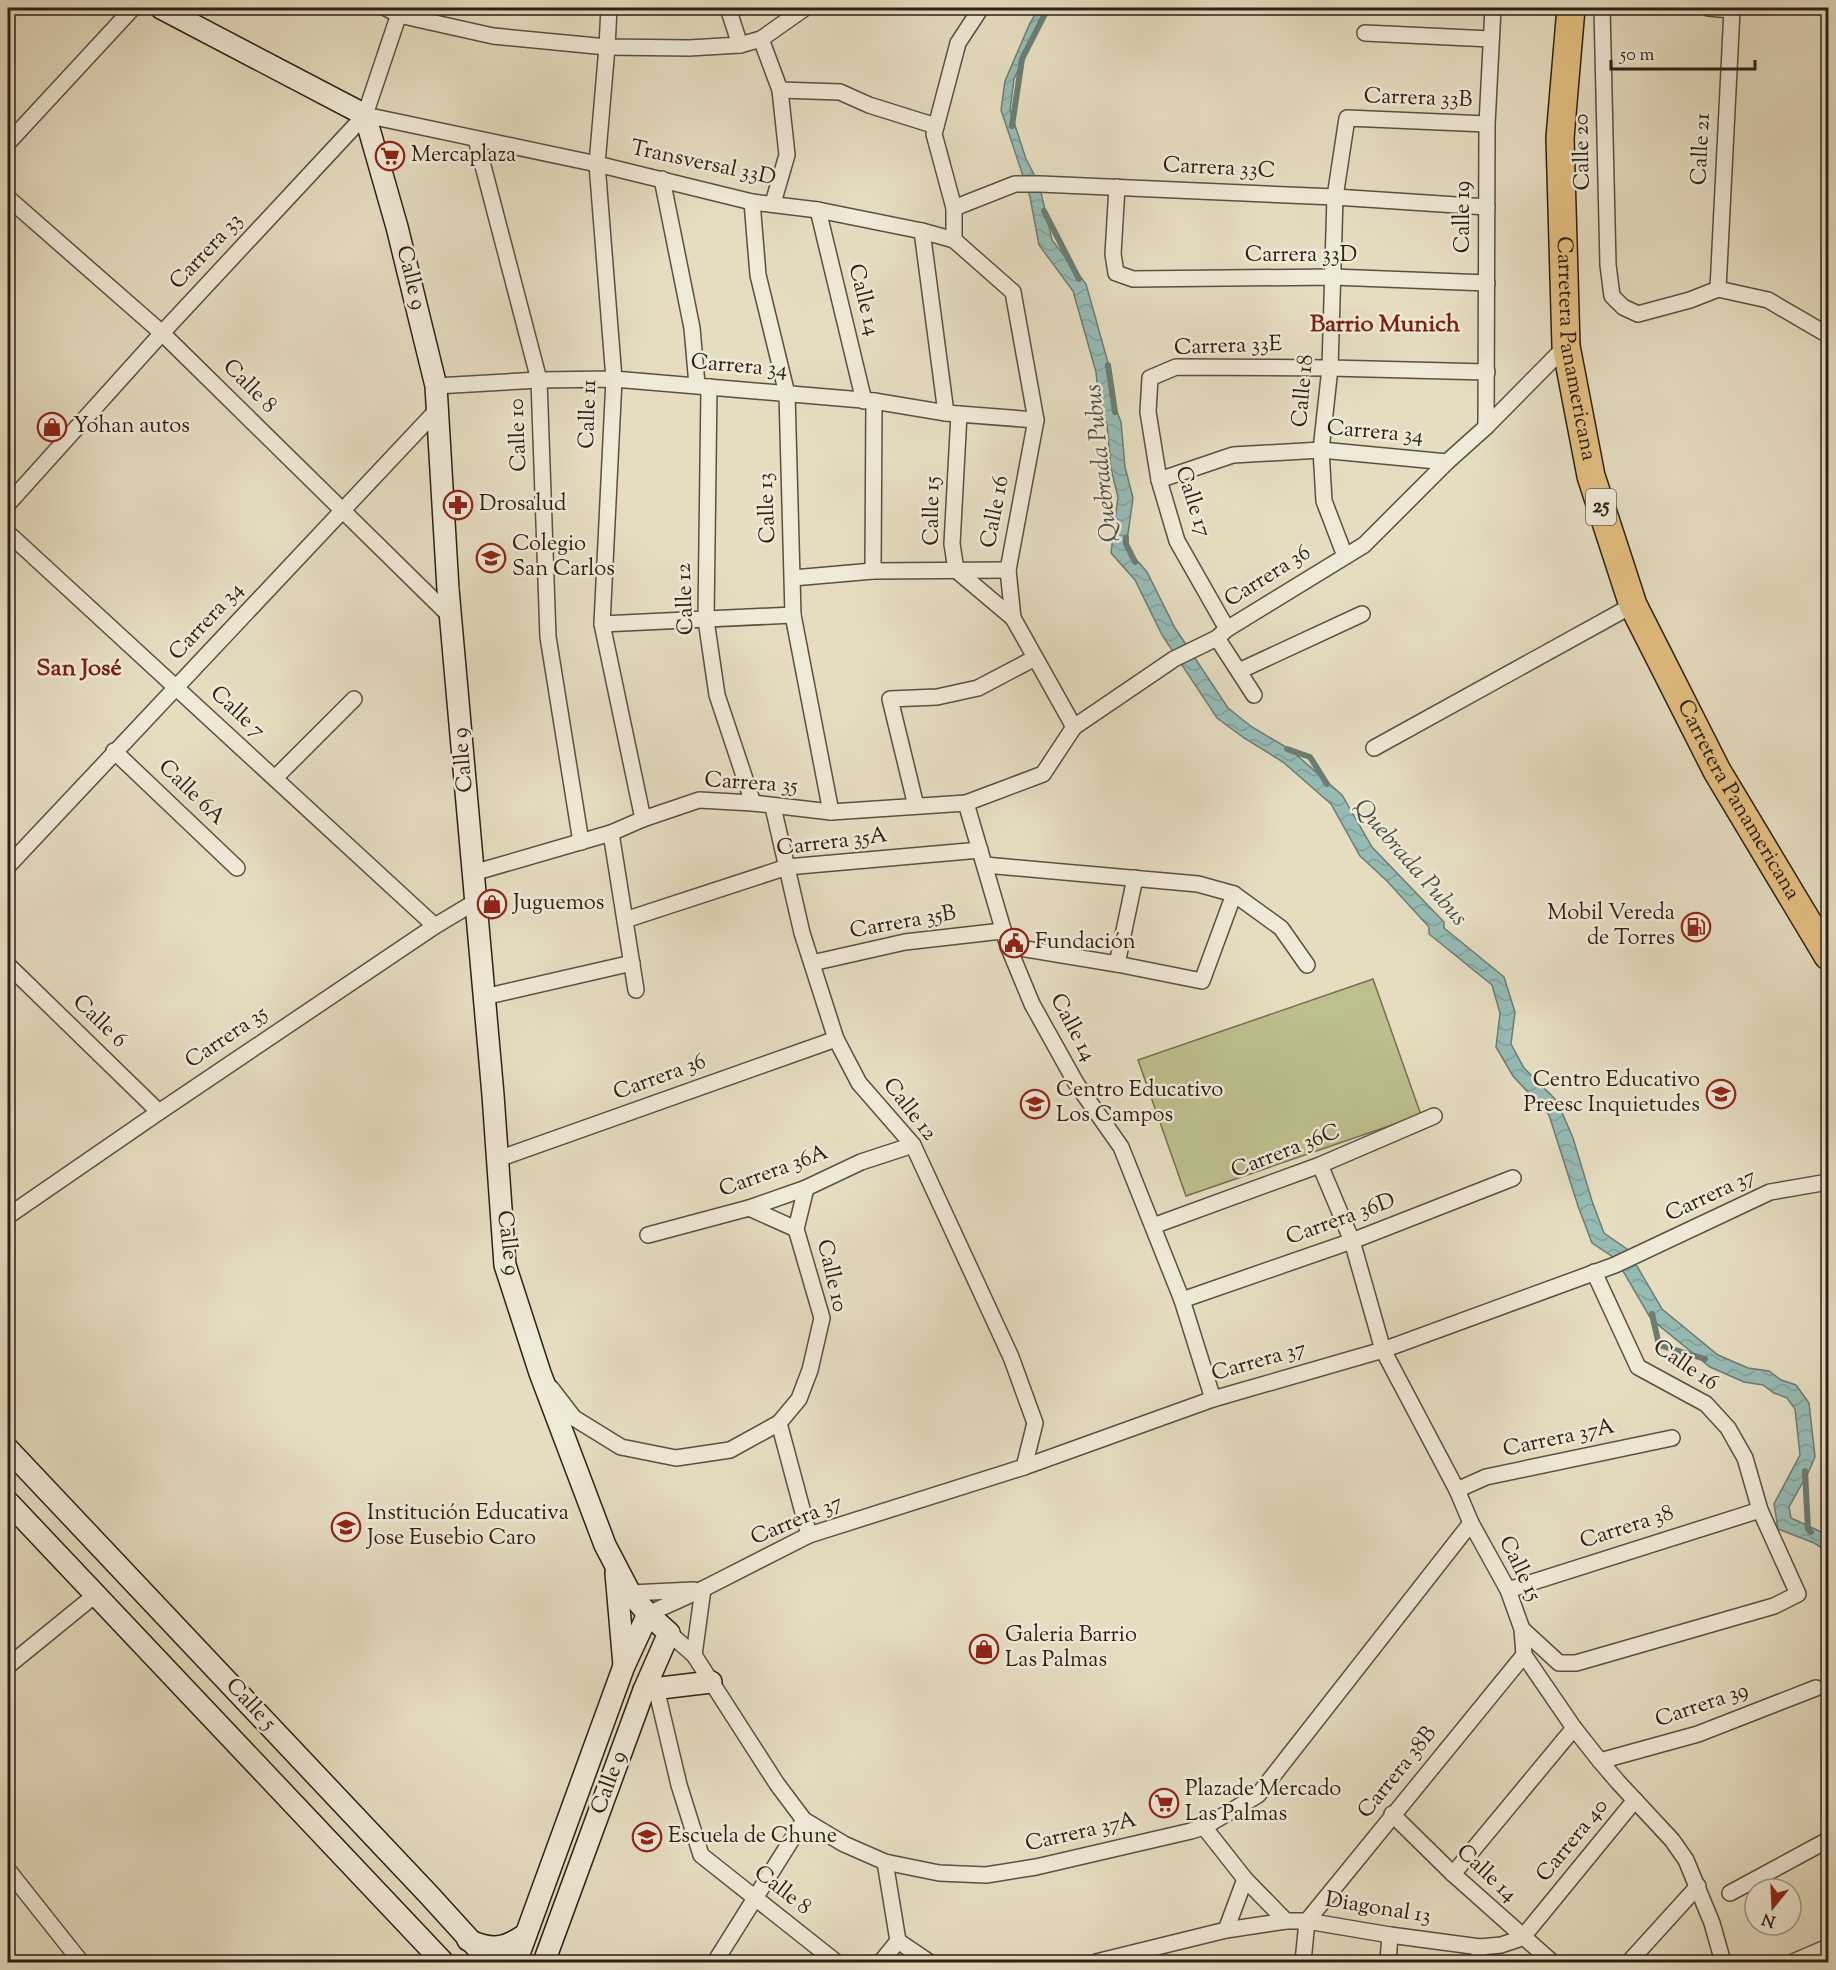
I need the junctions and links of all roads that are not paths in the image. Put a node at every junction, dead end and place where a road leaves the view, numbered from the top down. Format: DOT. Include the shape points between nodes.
graph roads {
  1 [pos="133,8"];
  2 [pos="161,8"];
  3 [pos="609,8"];
  4 [pos="728,8"];
  5 [pos="805,8"];
  6 [pos="981,8"];
  7 [pos="1493,8"];
  8 [pos="1571,8"];
  9 [pos="1602,8"];
  10 [pos="1708,8"];
  11 [pos="395,10"];
  12 [pos="1365,33"];
  13 [pos="760,39"];
  14 [pos="1491,39"];
  15 [pos="740,45"];
  16 [pos="607,47"];
  17 [pos="780,90"];
  18 [pos="365,115"];
  19 [pos="1347,118"];
  20 [pos="1487,124"];
  21 [pos="936,126"];
  22 [pos="476,139"];
  23 [pos="8,143"];
  24 [pos="597,164"];
  25 [pos="662,180"];
  26 [pos="1117,187"];
  27 [pos="1335,197"];
  28 [pos="8,198"];
  29 [pos="752,202"];
  30 [pos="773,203"];
  31 [pos="1487,207"];
  32 [pos="954,208"];
  33 [pos="818,210"];
  34 [pos="922,231"];
  35 [pos="954,240"];
  36 [pos="1333,278"];
  37 [pos="1487,283"];
  38 [pos="1718,290"];
  39 [pos="1013,292"];
  40 [pos="162,333"];
  41 [pos="1828,335"];
  42 [pos="1566,346"];
  43 [pos="1330,368"];
  44 [pos="1487,372"];
  45 [pos="1150,378"];
  46 [pos="614,379"];
  47 [pos="539,380"];
  48 [pos="436,386"];
  49 [pos="703,386"];
  50 [pos="787,394"];
  51 [pos="869,401"];
  52 [pos="439,408"];
  53 [pos="952,413"];
  54 [pos="1036,420"];
  55 [pos="1486,427"];
  56 [pos="1321,450"];
  57 [pos="1447,462"];
  58 [pos="1158,480"];
  59 [pos="8,504"];
  60 [pos="342,511"];
  61 [pos="8,533"];
  62 [pos="1345,556"];
  63 [pos="956,570"];
  64 [pos="1008,570"];
  65 [pos="873,571"];
  66 [pos="793,578"];
  67 [pos="1633,605"];
  68 [pos="1362,614"];
  69 [pos="793,615"];
  70 [pos="450,616"];
  71 [pos="1013,618"];
  72 [pos="706,620"];
  73 [pos="602,624"];
  74 [pos="1222,634"];
  75 [pos="1035,658"];
  76 [pos="1239,671"];
  77 [pos="177,688"];
  78 [pos="1254,695"];
  79 [pos="354,699"];
  80 [pos="1074,727"];
  81 [pos="1374,748"];
  82 [pos="114,751"];
  83 [pos="275,778"];
  84 [pos="753,803"];
  85 [pos="966,803"];
  86 [pos="916,806"];
  87 [pos="773,807"];
  88 [pos="831,812"];
  89 [pos="643,819"];
  90 [pos="611,833"];
  91 [pos="580,842"];
  92 [pos="980,850"];
  93 [pos="985,865"];
  94 [pos="8,866"];
  95 [pos="787,867"];
  96 [pos="237,868"];
  97 [pos="473,873"];
  98 [pos="1135,878"];
  99 [pos="1234,894"];
  100 [pos="475,902"];
  101 [pos="625,920"];
  102 [pos="435,926"];
  103 [pos="1002,931"];
  104 [pos="1008,946"];
  105 [pos="1828,956"];
  106 [pos="632,963"];
  107 [pos="812,963"];
  108 [pos="1117,964"];
  109 [pos="8,965"];
  110 [pos="1307,965"];
  111 [pos="636,990"];
  112 [pos="484,997"];
  113 [pos="836,1039"];
  114 [pos="159,1112"];
  115 [pos="1434,1116"];
  116 [pos="913,1145"];
  117 [pos="498,1159"];
  118 [pos="1320,1164"];
  119 [pos="1513,1178"];
  120 [pos="1828,1182"];
  121 [pos="806,1188"];
  122 [pos="749,1208"];
  123 [pos="8,1216"];
  124 [pos="1154,1226"];
  125 [pos="796,1229"];
  126 [pos="648,1235"];
  127 [pos="1352,1242"];
  128 [pos="1594,1272"];
  129 [pos="1182,1300"];
  130 [pos="1383,1350"];
  131 [pos="540,1373"];
  132 [pos="1213,1399"];
  133 [pos="779,1423"];
  134 [pos="1672,1438"];
  135 [pos="8,1449"];
  136 [pos="1024,1467"];
  137 [pos="1457,1490"];
  138 [pos="8,1502"];
  139 [pos="1760,1510"];
  140 [pos="1471,1523"];
  141 [pos="809,1535"];
  142 [pos="615,1567"];
  143 [pos="703,1589"];
  144 [pos="1508,1590"];
  145 [pos="630,1593"];
  146 [pos="94,1596"];
  147 [pos="648,1614"];
  148 [pos="1522,1629"];
  149 [pos="669,1634"];
  150 [pos="694,1655"];
  151 [pos="1524,1655"];
  152 [pos="8,1666"];
  153 [pos="624,1666"];
  154 [pos="711,1682"];
  155 [pos="1816,1688"];
  156 [pos="650,1689"];
  157 [pos="1574,1728"];
  158 [pos="1600,1761"];
  159 [pos="1635,1800"];
  160 [pos="1392,1815"];
  161 [pos="804,1820"];
  162 [pos="1204,1827"];
  163 [pos="1828,1840"];
  164 [pos="885,1862"];
  165 [pos="8,1870"];
  166 [pos="1453,1874"];
  167 [pos="1245,1879"];
  168 [pos="1698,1886"];
  169 [pos="1730,1893"];
  170 [pos="430,1896"];
  171 [pos="756,1899"];
  172 [pos="403,1918"];
  173 [pos="1286,1921"];
  174 [pos="1307,1921"];
  175 [pos="1226,1930"];
  176 [pos="525,1934"];
  177 [pos="1390,1935"];
  178 [pos="1522,1938"];
  179 [pos="467,1940"];
  180 [pos="898,1941"];
  181 [pos="1480,1947"];
  182 [pos="1828,1947"];
  183 [pos="81,1962"];
  184 [pos="443,1962"];
  185 [pos="490,1962"];
  186 [pos="516,1962"];
  187 [pos="544,1962"];
  188 [pos="715,1962"];
  189 [pos="836,1962"];
  190 [pos="882,1962"];
  191 [pos="929,1962"];
  192 [pos="1096,1962"];
  193 [pos="1303,1962"];
  194 [pos="1388,1962"];
  195 [pos="1478,1962"];
  196 [pos="1552,1962"];
  197 [pos="1629,1962"];
  198 [pos="1723,1962"];
  199 [pos="1793,1962"];
  1 -- 23 [label="street"];
  2 -- 18 [label="street"];
  3 -- 16 [label="street, Calle 11"];
  4 -- 15 [label="street"];
  5 -- 13 [label="street"];
  6 -- 21 [label="street" via="958,43"];
  7 -- 14 [label="street, Calle 19"];
  8 -- 42 [label="highway, Carretera Panamericana / 25" via="1560,138"];
  9 -- 38 [label="street, Calle 20" via="1612,296 1638,314"];
  10 -- 38 [label="street, Calle 21" via="1732,10"];
  11 -- 16 [label="street" via="494,36"];
  11 -- 18 [label="street, Carrera 33"];
  12 -- 14 [label="street"];
  13 -- 15 [label="street"];
  13 -- 17 [label="street"];
  14 -- 20 [label="street, Calle 19"];
  15 -- 16 [label="street"];
  16 -- 24 [label="street, Calle 11"];
  17 -- 21 [label="street" via="840,92"];
  17 -- 30 [label="street" via="787,155"];
  18 -- 22 [label="street, Transversal 33D"];
  18 -- 40 [label="street, Carrera 33"];
  18 -- 48 [label="street, Calle 9"];
  19 -- 20 [label="street, Carrera 33B"];
  19 -- 27 [label="street, Calle 18"];
  20 -- 31 [label="street, Calle 19"];
  21 -- 32 [label="street" via="934,134"];
  22 -- 24 [label="street, Transversal 33D"];
  22 -- 47 [label="street, Calle 10"];
  24 -- 25 [label="street, Transversal 33D"];
  24 -- 46 [label="street, Calle 11"];
  25 -- 29 [label="street, Transversal 33D"];
  25 -- 49 [label="street, Calle 12"];
  26 -- 27 [label="street, Carrera 33C"];
  26 -- 32 [label="street, Carrera 33C" via="1015,184"];
  26 -- 36 [label="street, Carrera 33D" via="1113,254 1116,273 1133,279"];
  27 -- 31 [label="street, Carrera 33C"];
  27 -- 36 [label="street, Calle 18"];
  28 -- 40 [label="street, Calle 8"];
  29 -- 30 [label="street, Transversal 33D"];
  29 -- 50 [label="street, Calle 13" via="758,275"];
  30 -- 33 [label="street, Transversal 33D"];
  31 -- 37 [label="street, Calle 19"];
  32 -- 35 [label="street"];
  33 -- 34 [label="street, Transversal 33D"];
  33 -- 51 [label="street, Calle 14"];
  34 -- 35 [label="street, Transversal 33D"];
  34 -- 53 [label="street, Calle 15"];
  35 -- 39 [label="street, Transversal 33D"];
  36 -- 37 [label="street, Carrera 33D"];
  36 -- 43 [label="street, Calle 18"];
  37 -- 44 [label="street, Calle 19"];
  38 -- 41 [label="street" via="1768,300"];
  39 -- 54 [label="street, Calle 16"];
  40 -- 59 [label="street, Carrera 33"];
  40 -- 60 [label="street, Calle 8"];
  42 -- 55 [label="street, Carrera 36"];
  42 -- 67 [label="highway, Carretera Panamericana / 25" via="1591,476"];
  43 -- 44 [label="street, Carrera 33E"];
  43 -- 45 [label="street, Carrera 33E" via="1176,367"];
  43 -- 56 [label="street, Calle 18"];
  44 -- 55 [label="street, Calle 19"];
  45 -- 58 [label="street, Calle 17" via="1148,412"];
  46 -- 47 [label="street, Carrera 34"];
  46 -- 49 [label="street, Carrera 34"];
  46 -- 73 [label="street, Calle 11"];
  47 -- 48 [label="street, Carrera 34"];
  47 -- 91 [label="street, Calle 10" via="548,637"];
  48 -- 52 [label="street, Calle 9"];
  49 -- 50 [label="street, Carrera 34"];
  49 -- 72 [label="street, Calle 12"];
  50 -- 51 [label="street, Carrera 34"];
  50 -- 66 [label="street, Calle 13"];
  51 -- 53 [label="street, Carrera 34"];
  51 -- 65 [label="street, Calle 14"];
  52 -- 60 [label="street, Carrera 34"];
  52 -- 70 [label="street, Calle 9"];
  53 -- 54 [label="street, Carrera 34"];
  53 -- 63 [label="street, Calle 15" via="952,544"];
  54 -- 64 [label="street, Calle 16"];
  55 -- 57 [label="street, Carrera 36"];
  56 -- 57 [label="street, Carrera 34"];
  56 -- 58 [label="street, Carrera 34" via="1233,455"];
  56 -- 62 [label="street, Calle 18" via="1324,501"];
  57 -- 62 [label="street, Carrera 36" via="1364,545"];
  58 -- 74 [label="street, Calle 17" via="1177,541"];
  60 -- 70 [label="street, Calle 8"];
  60 -- 77 [label="street, Carrera 34"];
  61 -- 77 [label="street, Calle 7"];
  62 -- 74 [label="street, Carrera 36"];
  63 -- 64 [label="street"];
  63 -- 65 [label="street"];
  63 -- 71 [label="street, Calle 15"];
  64 -- 71 [label="street, Calle 16"];
  65 -- 66 [label="street"];
  66 -- 69 [label="street, Calle 13"];
  67 -- 81 [label="street"];
  67 -- 105 [label="highway, Carretera Panamericana / 25" via="1717,771"];
  68 -- 76 [label="street"];
  69 -- 72 [label="street"];
  69 -- 88 [label="street, Calle 13"];
  70 -- 97 [label="street, Calle 9"];
  71 -- 75 [label="street, Calle 16"];
  72 -- 73 [label="street"];
  72 -- 84 [label="street, Calle 12" via="717,695"];
  73 -- 89 [label="street, Calle 11"];
  74 -- 76 [label="street, Calle 17"];
  74 -- 80 [label="street, Carrera 36" via="1174,659"];
  75 -- 80 [label="street, Calle 16"];
  75 -- 86 [label="street" via="978,688 937,697 890,699"];
  76 -- 78 [label="street, Calle 17"];
  77 -- 82 [label="street, Carrera 34"];
  77 -- 83 [label="street, Calle 7"];
  79 -- 83 [label="street"];
  80 -- 85 [label="street, Carrera 36" via="1043,774"];
  82 -- 94 [label="street, Carrera 34"];
  82 -- 96 [label="street, Calle 6A"];
  83 -- 102 [label="street, Calle 7"];
  84 -- 87 [label="street, Carrera 35"];
  84 -- 89 [label="street, Carrera 35" via="699,800"];
  85 -- 86 [label="street, Carrera 35"];
  85 -- 92 [label="street, Calle 14"];
  86 -- 88 [label="street, Carrera 35"];
  87 -- 88 [label="street, Carrera 35"];
  87 -- 95 [label="street, Calle 12"];
  89 -- 90 [label="street, Carrera 35"];
  90 -- 91 [label="street, Carrera 35"];
  90 -- 101 [label="street"];
  91 -- 97 [label="street, Carrera 35"];
  92 -- 93 [label="street, Calle 14"];
  92 -- 95 [label="street, Carrera 35A"];
  93 -- 98 [label="street"];
  93 -- 103 [label="street, Calle 14"];
  95 -- 101 [label="street, Carrera 35A"];
  95 -- 107 [label="street, Calle 12"];
  97 -- 100 [label="street, Calle 9"];
  98 -- 99 [label="street" via="1198,884"];
  98 -- 108 [label="street"];
  99 -- 108 [label="street" via="1202,981"];
  99 -- 110 [label="street" via="1281,928"];
  100 -- 102 [label="street, Carrera 35"];
  100 -- 112 [label="street, Calle 9"];
  101 -- 106 [label="street"];
  102 -- 114 [label="street, Carrera 35"];
  103 -- 104 [label="street, Calle 14"];
  103 -- 107 [label="street, Carrera 35B" via="905,942"];
  104 -- 108 [label="street"];
  104 -- 124 [label="street, Calle 14" via="1032,1004 1076,1083 1121,1147"];
  106 -- 111 [label="street"];
  106 -- 112 [label="street"];
  107 -- 113 [label="street, Calle 12"];
  109 -- 114 [label="street, Calle 6"];
  112 -- 117 [label="street, Calle 9"];
  113 -- 116 [label="street, Calle 12" via="859,1083"];
  113 -- 117 [label="street, Carrera 36"];
  114 -- 123 [label="street, Carrera 35"];
  115 -- 118 [label="street, Carrera 36C"];
  116 -- 121 [label="street, Carrera 36A" via="861,1162"];
  116 -- 136 [label="street, Calle 12" via="1011,1357 1035,1423"];
  117 -- 131 [label="street, Calle 9" via="505,1264"];
  118 -- 124 [label="street, Carrera 36C"];
  118 -- 127 [label="street, Calle 15"];
  119 -- 127 [label="street, Carrera 36D"];
  120 -- 128 [label="street, Carrera 37" via="1770,1192 1639,1255"];
  121 -- 122 [label="street, Carrera 36A"];
  121 -- 125 [label="street, Calle 10"];
  122 -- 125 [label="street, Calle 10"];
  122 -- 126 [label="street, Carrera 36A"];
  124 -- 129 [label="street, Calle 14"];
  125 -- 133 [label="street, Calle 10" via="822,1318 799,1399"];
  127 -- 129 [label="street, Carrera 36D"];
  127 -- 130 [label="street, Calle 15"];
  128 -- 130 [label="street, Carrera 37"];
  128 -- 139 [label="street, Calle 16" via="1638,1367 1706,1404 1728,1428 1745,1458"];
  129 -- 132 [label="street, Calle 14"];
  130 -- 132 [label="street, Carrera 37"];
  130 -- 137 [label="street, Calle 15"];
  131 -- 133 [label="street" via="574,1418 621,1447 676,1458 730,1450"];
  131 -- 142 [label="street, Calle 9"];
  132 -- 136 [label="street, Carrera 37"];
  133 -- 141 [label="street"];
  134 -- 137 [label="street, Carrera 37A" via="1486,1478"];
  135 -- 170 [label="street, Calle 5"];
  136 -- 141 [label="street, Carrera 37"];
  137 -- 140 [label="street, Calle 15"];
  138 -- 146 [label="street, Calle 5"];
  139 -- 144 [label="street, Carrera 38"];
  139 -- 148 [label="street, Calle 16" via="1798,1594 1774,1606 1576,1663 1559,1663"];
  140 -- 144 [label="street, Calle 15"];
  140 -- 162 [label="street, Carrera 37A" via="1258,1795"];
  141 -- 143 [label="street, Carrera 37"];
  142 -- 145 [label="street, Calle 9"];
  142 -- 153 [label="street"];
  143 -- 145 [label="street, Carrera 37"];
  143 -- 147 [label="street, Carrera 37"];
  143 -- 150 [label="street"];
  144 -- 148 [label="street, Calle 15"];
  145 -- 147 [label="street, Calle 9"];
  146 -- 152 [label="street"];
  146 -- 172 [label="street, Calle 5"];
  147 -- 149 [label="street, Calle 9"];
  147 -- 153 [label="street, Calle 9"];
  148 -- 151 [label="street, Calle 15"];
  149 -- 150 [label="street, Carrera 37A"];
  149 -- 156 [label="street, Calle 9"];
  150 -- 154 [label="street, Carrera 37A"];
  151 -- 157 [label="street"];
  151 -- 160 [label="street, Carrera 38B"];
  153 -- 176 [label="street, Calle 9"];
  154 -- 156 [label="street"];
  154 -- 161 [label="street, Carrera 37A"];
  155 -- 158 [label="street, Carrera 39" via="1698,1734"];
  156 -- 171 [label="street, Calle 8" via="701,1855"];
  156 -- 187 [label="street, Calle 9"];
  157 -- 158 [label="street"];
  157 -- 166 [label="street"];
  158 -- 159 [label="street"];
  159 -- 168 [label="street" via="1672,1840"];
  159 -- 178 [label="street, Carrera 40"];
  160 -- 166 [label="street, Calle 14"];
  160 -- 174 [label="street, Carrera 38B"];
  161 -- 164 [label="street, Carrera 37A"];
  161 -- 171 [label="street"];
  162 -- 164 [label="street, Carrera 37A" via="986,1875 939,1873"];
  162 -- 167 [label="street"];
  163 -- 169 [label="street"];
  164 -- 180 [label="street"];
  165 -- 183 [label="street"];
  166 -- 178 [label="street, Calle 14"];
  167 -- 173 [label="street"];
  167 -- 175 [label="street"];
  168 -- 197 [label="street"];
  168 -- 198 [label="street"];
  170 -- 172 [label="street" via="434,1904 428,1920 419,1924"];
  170 -- 179 [label="street, Calle 5"];
  171 -- 188 [label="street"];
  171 -- 189 [label="street, Calle 8"];
  172 -- 184 [label="street, Calle 5"];
  173 -- 174 [label="street, Diagonal 13"];
  173 -- 175 [label="street, Diagonal 13"];
  174 -- 177 [label="street, Diagonal 13"];
  174 -- 193 [label="street"];
  175 -- 192 [label="street"];
  176 -- 179 [label="street" via="498,1947"];
  176 -- 186 [label="street, Calle 9"];
  177 -- 181 [label="street, Diagonal 13"];
  177 -- 194 [label="street"];
  178 -- 181 [label="street, Diagonal 13"];
  178 -- 196 [label="street, Calle 14"];
  179 -- 185 [label="street, Calle 5"];
  180 -- 190 [label="street"];
  180 -- 191 [label="street"];
  181 -- 195 [label="street"];
  182 -- 199 [label="street"];
}
